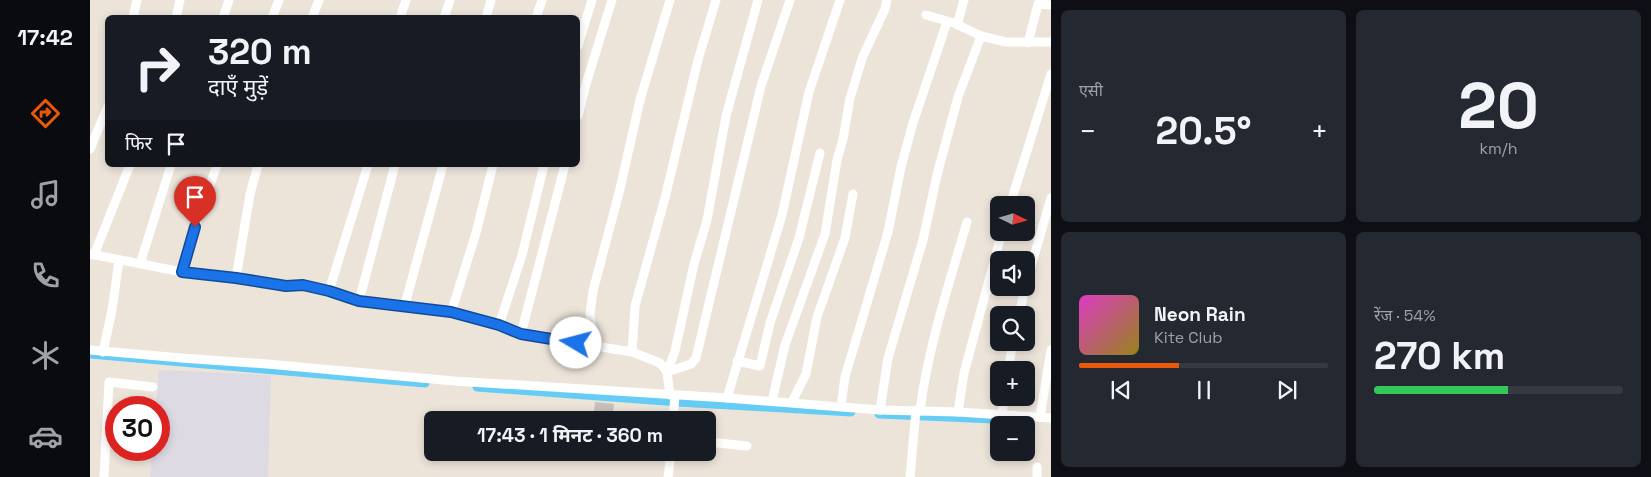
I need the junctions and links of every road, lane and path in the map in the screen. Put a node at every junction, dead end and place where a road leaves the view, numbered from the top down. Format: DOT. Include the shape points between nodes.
graph roads {
  1 [pos="137,0"];
  2 [pos="180,0"];
  3 [pos="229,0"];
  4 [pos="279,0"];
  5 [pos="320,0"];
  6 [pos="406,0"];
  7 [pos="450,0"];
  8 [pos="491,0"];
  9 [pos="542,0"];
  10 [pos="592,0"];
  11 [pos="612,0"];
  12 [pos="670,0"];
  13 [pos="716,0"];
  14 [pos="758,0"];
  15 [pos="790,0"];
  16 [pos="840,0"];
  17 [pos="887,0"];
  18 [pos="964,0"];
  19 [pos="1051,5"];
  20 [pos="134,15"];
  21 [pos="177,15"];
  22 [pos="223,15"];
  23 [pos="273,15"];
  24 [pos="313,15"];
  25 [pos="401,15"];
  26 [pos="445,15"];
  27 [pos="487,15"];
  28 [pos="537,15"];
  29 [pos="926,15"];
  30 [pos="948,22"];
  31 [pos="957,25"];
  32 [pos="981,36"];
  33 [pos="580,39"];
  34 [pos="1051,42"];
  35 [pos="1028,43"];
  36 [pos="1051,74"];
  37 [pos="580,108"];
  38 [pos="105,113"];
  39 [pos="90,149"];
  40 [pos="820,153"];
  41 [pos="129,167"];
  42 [pos="170,167"];
  43 [pos="216,167"];
  44 [pos="257,167"];
  45 [pos="367,167"];
  46 [pos="394,167"];
  47 [pos="442,167"];
  48 [pos="492,167"];
  49 [pos="544,167"];
  50 [pos="564,167"];
  51 [pos="853,194"];
  52 [pos="1013,196"];
  53 [pos="1051,198"];
  54 [pos="967,222"];
  55 [pos="1000,241"];
  56 [pos="92,254"];
  57 [pos="1035,254"];
  58 [pos="119,260"];
  59 [pos="140,264"];
  60 [pos="182,272"];
  61 [pos="236,278"];
  62 [pos="329,291"];
  63 [pos="359,301"];
  64 [pos="404,308"];
  65 [pos="451,312"];
  66 [pos="499,325"];
  67 [pos="521,334"];
  68 [pos="593,346"];
  69 [pos="90,350"];
  70 [pos="1051,350"];
  71 [pos="103,352"];
  72 [pos="632,352"];
  73 [pos="737,361"];
  74 [pos="667,372"];
  75 [pos="153,387"];
  76 [pos="674,398"];
  77 [pos="727,398"];
  78 [pos="772,401"];
  79 [pos="792,402"];
  80 [pos="841,406"];
  81 [pos="1003,406"];
  82 [pos="880,410"];
  83 [pos="674,411"];
  84 [pos="958,412"];
  85 [pos="916,413"];
  86 [pos="1002,415"];
  87 [pos="1040,417"];
  88 [pos="1051,418"];
  89 [pos="716,443"];
  90 [pos="748,446"];
  91 [pos="670,461"];
  92 [pos="1037,467"];
  93 [pos="104,477"];
  94 [pos="668,477"];
  95 [pos="910,477"];
  96 [pos="1037,477"];
  1 -- 20 [label="street"];
  2 -- 21 [label="street"];
  3 -- 22 [label="street"];
  4 -- 23 [label="street"];
  5 -- 24 [label="street"];
  6 -- 25 [label="street"];
  7 -- 26 [label="street"];
  8 -- 27 [label="street"];
  9 -- 28 [label="street"];
  10 -- 33 [label="street"];
  11 -- 37 [label="street"];
  12 -- 68 [label="street" via="640,100 593,291 590,314"];
  13 -- 72 [label="street" via="635,306"];
  14 -- 74 [label="street" via="726,116 707,220"];
  15 -- 74 [label="street" via="762,86 696,358 691,364"];
  16 -- 73 [label="street" via="810,92 782,215"];
  17 -- 78 [label="street" via="850,98 825,234 785,345"];
  18 -- 31 [label="street"];
  19 -- 35 [label="street" via="1038,4"];
  29 -- 30 [label="street"];
  30 -- 31 [label="street"];
  30 -- 80 [label="street" via="903,158 888,232 845,377"];
  31 -- 32 [label="street"];
  32 -- 35 [label="street"];
  32 -- 82 [label="street" via="958,97 923,240 888,358"];
  34 -- 35 [label="street"];
  36 -- 52 [label="street"];
  38 -- 39 [label="street"];
  40 -- 73 [label="street" via="799,238 770,323 760,366"];
  41 -- 56 [label="street"];
  42 -- 59 [label="street"];
  43 -- 60 [label="street"];
  44 -- 61 [label="street"];
  45 -- 62 [label="street"];
  46 -- 63 [label="street"];
  47 -- 64 [label="street"];
  48 -- 65 [label="street"];
  49 -- 66 [label="street" via="522,255"];
  50 -- 67 [label="street"];
  51 -- 79 [label="street" via="842,248 818,317 806,374"];
  53 -- 57 [label="street"];
  54 -- 85 [label="street"];
  55 -- 84 [label="street" via="964,373"];
  56 -- 58 [label="street"];
  58 -- 59 [label="street"];
  58 -- 71 [label="street"];
  59 -- 60 [label="street"];
  60 -- 61 [label="street"];
  61 -- 62 [label="street"];
  62 -- 63 [label="street"];
  63 -- 64 [label="street"];
  64 -- 65 [label="street"];
  65 -- 66 [label="street"];
  66 -- 67 [label="street"];
  67 -- 68 [label="street"];
  68 -- 72 [label="street"];
  69 -- 71 [label="street"];
  70 -- 87 [label="street"];
  71 -- 76 [label="street"];
  72 -- 74 [label="street" via="660,363"];
  73 -- 77 [label="street"];
  74 -- 76 [label="street"];
  75 -- 93 [label="street" via="109,382"];
  76 -- 77 [label="street"];
  76 -- 83 [label="street"];
  77 -- 78 [label="street"];
  78 -- 79 [label="street"];
  79 -- 80 [label="street"];
  80 -- 82 [label="street"];
  81 -- 86 [label="street"];
  82 -- 85 [label="street"];
  84 -- 85 [label="street"];
  84 -- 86 [label="street"];
  85 -- 95 [label="street"];
  86 -- 87 [label="street"];
  87 -- 88 [label="street"];
  89 -- 90 [label="street"];
  91 -- 94 [label="street"];
  92 -- 96 [label="street"];
}
